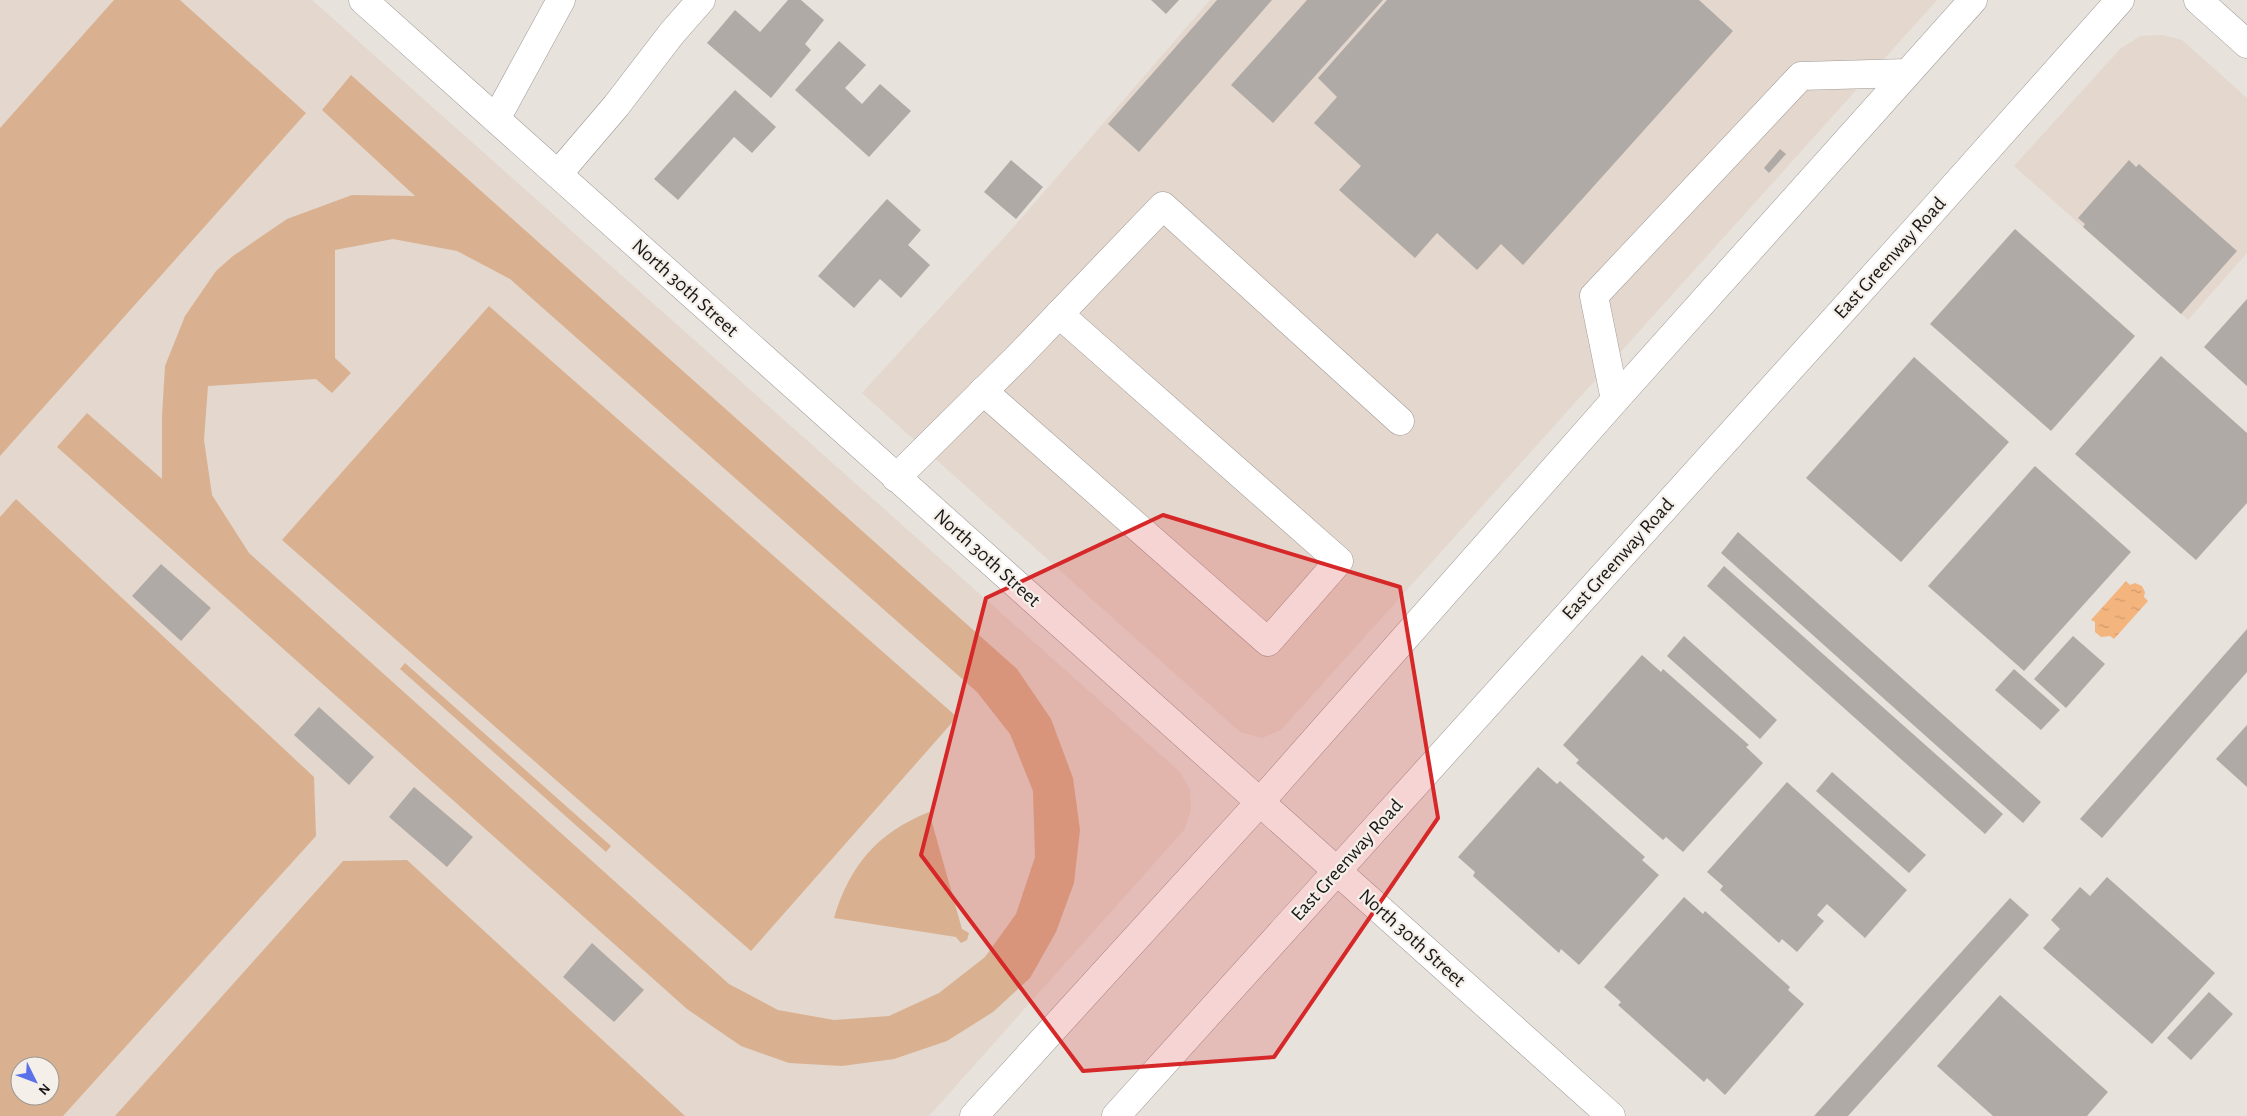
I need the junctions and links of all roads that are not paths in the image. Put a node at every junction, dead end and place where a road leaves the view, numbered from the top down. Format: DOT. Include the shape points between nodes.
graph roads {
  1 [pos="363,0"];
  2 [pos="561,0"];
  3 [pos="701,0"];
  4 [pos="1973,0"];
  5 [pos="2120,0"];
  6 [pos="2198,0"];
  7 [pos="2247,44"];
  8 [pos="1907,73"];
  9 [pos="496,119"];
  10 [pos="558,174"];
  11 [pos="1059,314"];
  12 [pos="983,391"];
  13 [pos="1614,400"];
  14 [pos="1400,421"];
  15 [pos="896,478"];
  16 [pos="1260,802"];
  17 [pos="1337,871"];
  18 [pos="974,1116"];
  19 [pos="1116,1116"];
  20 [pos="1611,1116"];
  1 -- 9 [label="main road, North 30th Street"];
  2 -- 9 [label="main road"];
  3 -- 10 [label="main road"];
  4 -- 8 [label="main road"];
  5 -- 17 [label="main road, East Greenway Road"];
  6 -- 7 [label="main road"];
  8 -- 13 [label="main road"];
  8 -- 13 [label="main road" via="1801,76 1594,296"];
  9 -- 10 [label="main road, North 30th Street"];
  10 -- 15 [label="main road, North 30th Street"];
  11 -- 12 [label="main road"];
  11 -- 12 [label="main road" via="1339,562 1268,642"];
  11 -- 14 [label="main road" via="1163,206"];
  12 -- 15 [label="main road"];
  13 -- 16 [label="main road"];
  15 -- 16 [label="main road, North 30th Street"];
  16 -- 17 [label="main road, North 30th Street"];
  16 -- 18 [label="main road"];
  17 -- 19 [label="main road, East Greenway Road"];
  17 -- 20 [label="main road, North 30th Street"];
}
